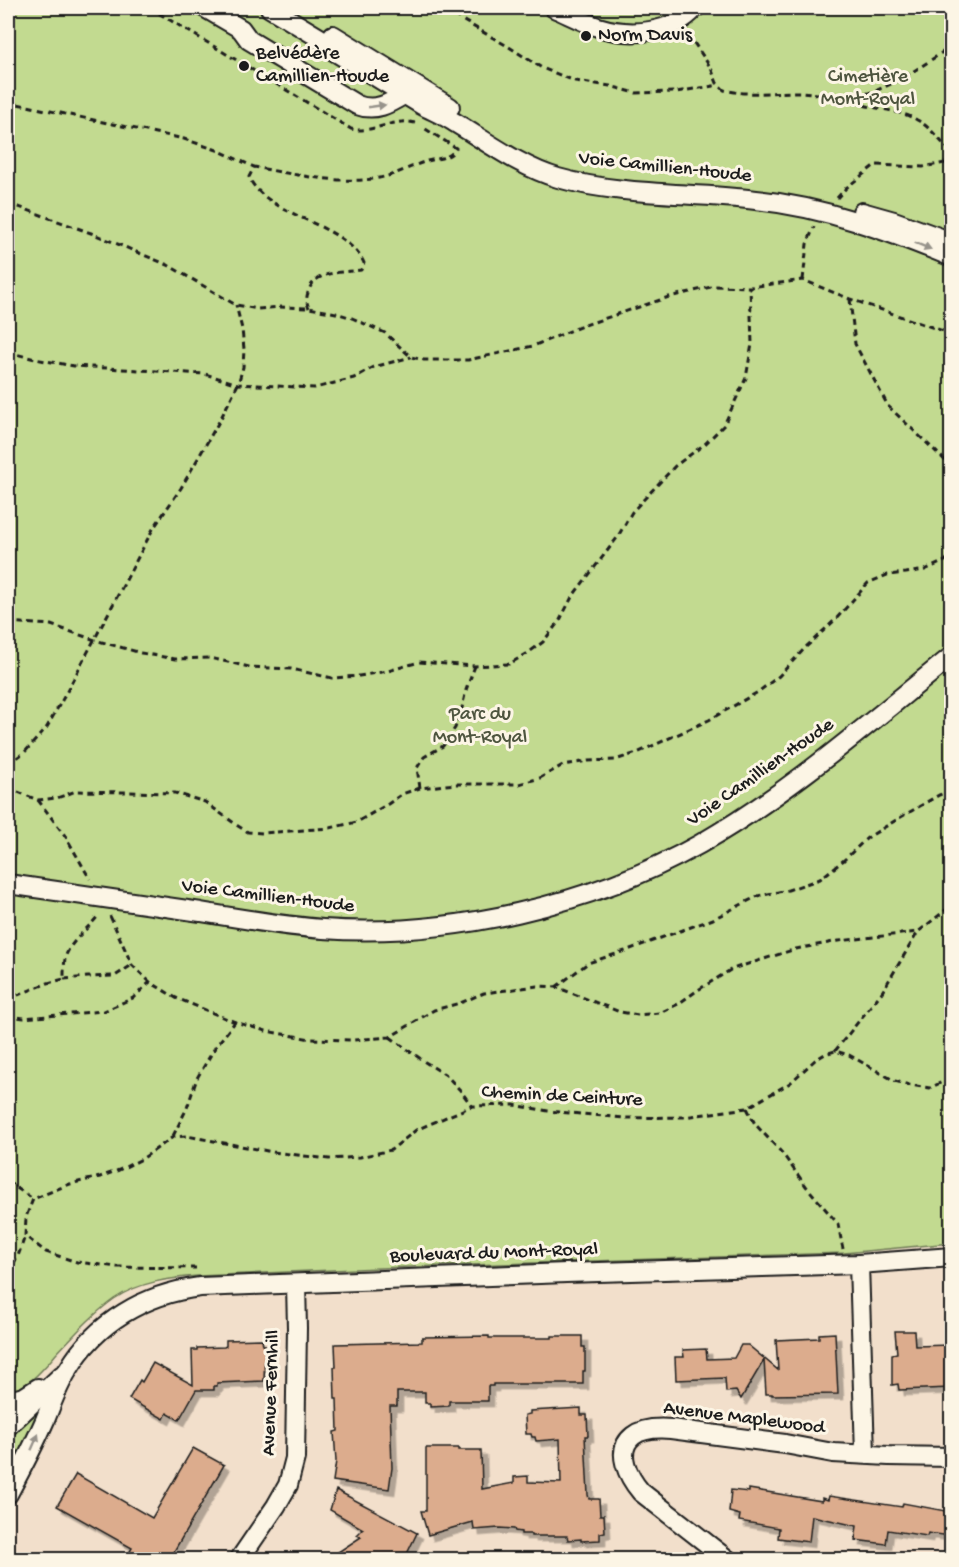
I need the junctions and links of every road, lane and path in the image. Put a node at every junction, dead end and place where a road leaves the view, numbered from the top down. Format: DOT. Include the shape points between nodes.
graph roads {
  1 [pos="205,8"];
  2 [pos="270,8"];
  3 [pos="287,8"];
  4 [pos="447,8"];
  5 [pos="554,8"];
  6 [pos="695,8"];
  7 [pos="675,23"];
  8 [pos="951,46"];
  9 [pos="230,48"];
  10 [pos="226,54"];
  11 [pos="719,85"];
  12 [pos="405,94"];
  13 [pos="845,97"];
  14 [pos="8,102"];
  15 [pos="456,148"];
  16 [pos="951,152"];
  17 [pos="951,160"];
  18 [pos="254,167"];
  19 [pos="846,188"];
  20 [pos="8,203"];
  21 [pos="812,230"];
  22 [pos="951,242"];
  23 [pos="951,257"];
  24 [pos="802,280"];
  25 [pos="750,287"];
  26 [pos="850,299"];
  27 [pos="236,305"];
  28 [pos="309,308"];
  29 [pos="951,334"];
  30 [pos="8,352"];
  31 [pos="411,357"];
  32 [pos="238,384"];
  33 [pos="951,467"];
  34 [pos="951,554"];
  35 [pos="8,622"];
  36 [pos="94,640"];
  37 [pos="951,656"];
  38 [pos="476,666"];
  39 [pos="951,669"];
  40 [pos="8,764"];
  41 [pos="8,788"];
  42 [pos="420,788"];
  43 [pos="951,790"];
  44 [pos="38,800"];
  45 [pos="8,884"];
  46 [pos="8,893"];
  47 [pos="102,903"];
  48 [pos="951,905"];
  49 [pos="918,932"];
  50 [pos="132,965"];
  51 [pos="64,979"];
  52 [pos="150,982"];
  53 [pos="556,987"];
  54 [pos="8,999"];
  55 [pos="8,1017"];
  56 [pos="235,1022"];
  57 [pos="390,1037"];
  58 [pos="835,1051"];
  59 [pos="951,1077"];
  60 [pos="472,1106"];
  61 [pos="747,1108"];
  62 [pos="173,1137"];
  63 [pos="8,1172"];
  64 [pos="9,1183"];
  65 [pos="33,1199"];
  66 [pos="25,1236"];
  67 [pos="844,1253"];
  68 [pos="951,1257"];
  69 [pos="859,1264"];
  70 [pos="202,1269"];
  71 [pos="8,1273"];
  72 [pos="296,1284"];
  73 [pos="67,1370"];
  74 [pos="8,1401"];
  75 [pos="8,1426"];
  76 [pos="865,1455"];
  77 [pos="951,1457"];
  78 [pos="8,1494"];
  79 [pos="239,1560"];
  80 [pos="728,1560"];
  1 -- 12 [label="street, one-way" via="241,29 249,40 357,105 388,105"];
  2 -- 12 [label="street, Voie Camillien-Houde"];
  3 -- 22 [label="street, Voie Camillien-Houde" via="537,160 558,168 616,180 794,196 894,221"];
  4 -- 11 [label="path" via="542,68 575,81 636,93"];
  5 -- 7 [label="street" via="594,26 614,30 661,29"];
  6 -- 7 [label="street"];
  7 -- 11 [label="path" via="690,36"];
  8 -- 13 [label="path" via="897,80"];
  9 -- 10 [label="path"];
  11 -- 13 [label="path" via="735,93 801,92"];
  12 -- 23 [label="street, Voie Camillien-Houde, one-way" via="556,178 652,193 781,203 867,225"];
  13 -- 16 [label="path" via="855,104 916,119"];
  14 -- 18 [label="path" via="184,139"];
  15 -- 18 [label="path" via="450,155 378,178 344,180"];
  17 -- 19 [label="path" via="923,167 875,165"];
  18 -- 28 [label="path" via="249,177 252,184 270,200 342,239 364,263 361,270 318,277 307,296"];
  20 -- 27 [label="path" via="168,265"];
  21 -- 24 [label="path"];
  24 -- 25 [label="path"];
  24 -- 26 [label="path"];
  25 -- 31 [label="path" via="715,286 669,297 533,346 468,360"];
  25 -- 38 [label="path" via="752,344 746,378 724,425 675,466 632,512 543,642 509,664"];
  26 -- 29 [label="path"];
  26 -- 33 [label="path" via="855,344 888,406"];
  27 -- 28 [label="path" via="258,309"];
  27 -- 32 [label="path" via="244,349"];
  28 -- 31 [label="path" via="352,318 385,333"];
  30 -- 32 [label="path" via="74,366 205,374"];
  31 -- 32 [label="path" via="315,388"];
  32 -- 36 [label="path"];
  34 -- 42 [label="path" via="925,570 887,575 868,583 779,676 693,729 637,753 563,765 519,784"];
  35 -- 36 [label="path" via="51,625"];
  36 -- 38 [label="path" via="175,659 210,658 332,678 388,671 419,662"];
  36 -- 40 [label="path" via="47,727"];
  37 -- 47 [label="street, Voie Camillien-Houde" via="854,736 743,817 651,868 572,898 476,921 348,930"];
  38 -- 42 [label="path" via="455,728 417,768"];
  39 -- 47 [label="street, Voie Camillien-Houde" via="800,788 732,835 656,876 556,912 474,930 356,939 293,935"];
  41 -- 44 [label="path"];
  42 -- 44 [label="path" via="402,794 357,822 263,833 248,832 205,802 175,793 76,791"];
  43 -- 53 [label="path" via="867,838 820,879 758,896 713,919 588,963"];
  44 -- 47 [label="path" via="66,837"];
  45 -- 47 [label="street, Voie Camillien-Houde"];
  46 -- 47 [label="street, Voie Camillien-Houde"];
  47 -- 50 [label="path"];
  47 -- 51 [label="path" via="88,929 65,957"];
  48 -- 49 [label="path"];
  49 -- 53 [label="path" via="839,940 732,969 660,1013 620,1012"];
  49 -- 58 [label="path" via="882,992"];
  50 -- 51 [label="path" via="115,976"];
  50 -- 52 [label="path"];
  51 -- 54 [label="path"];
  52 -- 55 [label="path" via="132,998 104,1011"];
  52 -- 56 [label="path" via="176,998"];
  53 -- 57 [label="path" via="484,993 434,1010"];
  56 -- 57 [label="path" via="311,1040"];
  56 -- 62 [label="path" via="197,1078"];
  57 -- 60 [label="path" via="446,1075"];
  58 -- 59 [label="path" via="909,1085 930,1088"];
  58 -- 61 [label="path, Chemin de Ceinture" via="815,1060 790,1083"];
  60 -- 61 [label="path, Chemin de Ceinture" via="514,1105 625,1118 684,1117"];
  60 -- 62 [label="path, Chemin de Ceinture" via="416,1130 391,1150 360,1158 329,1159"];
  61 -- 67 [label="path" via="755,1124 838,1224"];
  62 -- 65 [label="path" via="119,1170"];
  63 -- 64 [label="path"];
  64 -- 65 [label="path"];
  65 -- 66 [label="path" via="26,1217"];
  66 -- 70 [label="path" via="46,1252 77,1262"];
  66 -- 71 [label="path"];
  68 -- 69 [label="street, Boulevard du Mont-Royal"];
  69 -- 72 [label="street, Boulevard du Mont-Royal"];
  69 -- 76 [label="street"];
  72 -- 73 [label="street, Boulevard du Mont-Royal" via="200,1287 150,1300 110,1322"];
  72 -- 79 [label="street, Avenue Fernhill" via="295,1458 288,1485"];
  73 -- 74 [label="street" via="24,1397"];
  73 -- 75 [label="street, Boulevard du Mont-Royal"];
  78 -- 73 [label="street, Boulevard du Mont-Royal, one-way"];
  76 -- 77 [label="street, Avenue Maplewood"];
  76 -- 80 [label="street, Avenue Maplewood" via="671,1429 658,1428 634,1435 626,1444 625,1461 632,1481"];
}
